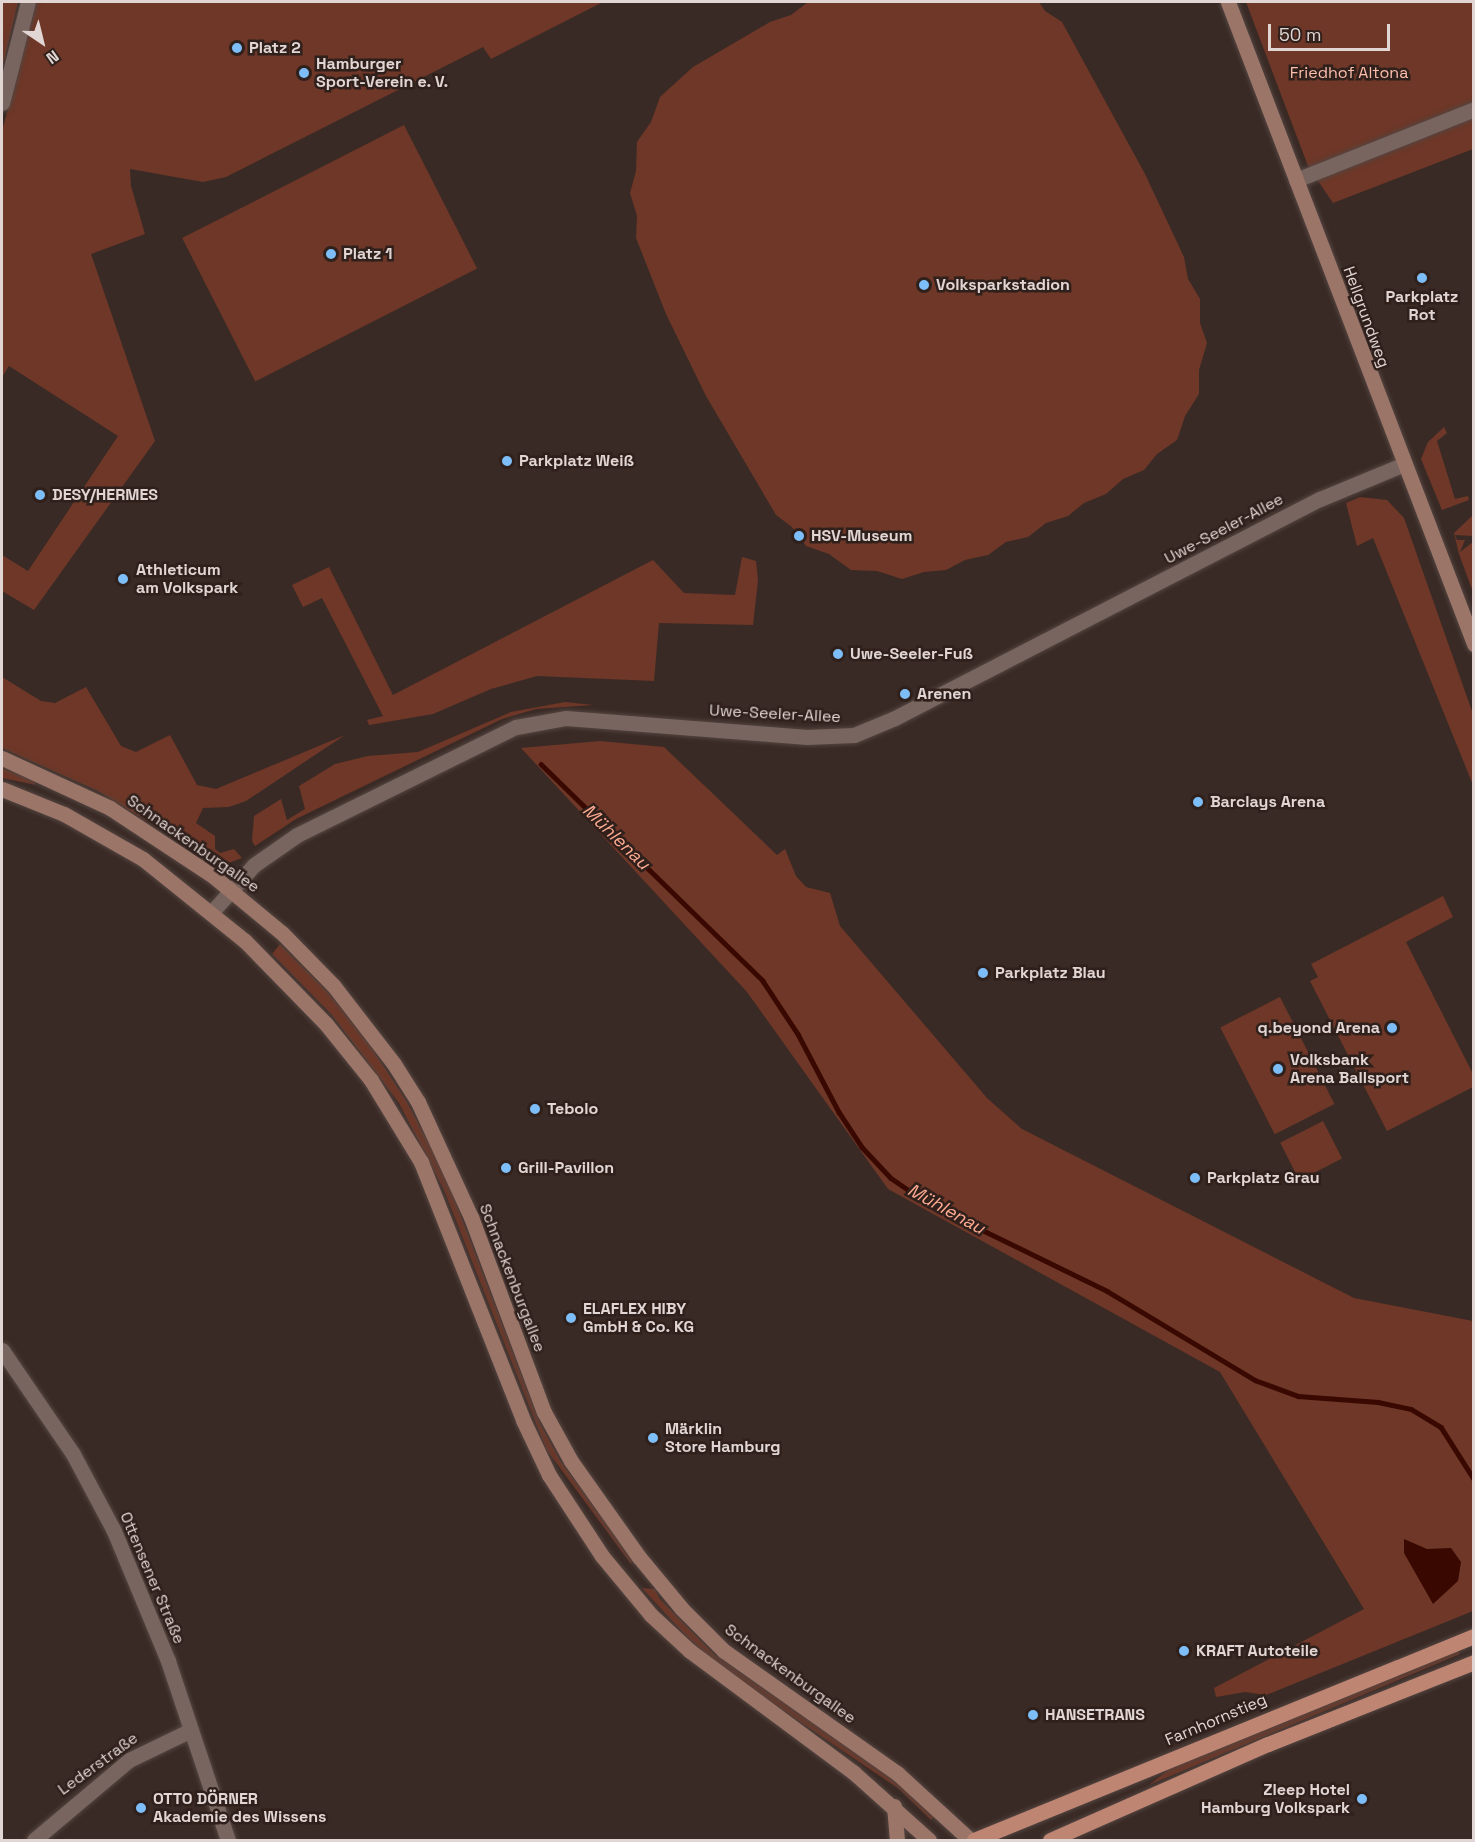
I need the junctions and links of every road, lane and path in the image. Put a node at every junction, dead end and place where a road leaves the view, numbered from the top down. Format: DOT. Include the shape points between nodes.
graph roads {
  1 [pos="28,2"];
  2 [pos="1228,2"];
  3 [pos="2,103"];
  4 [pos="1473,109"];
  5 [pos="1296,180"];
  6 [pos="1402,465"];
  7 [pos="1473,644"];
  8 [pos="2,758"];
  9 [pos="2,789"];
  10 [pos="230,888"];
  11 [pos="211,913"];
  12 [pos="2,1350"];
  13 [pos="1473,1636"];
  14 [pos="1473,1662"];
  15 [pos="191,1730"];
  16 [pos="894,1806"];
  17 [pos="34,1840"];
  18 [pos="228,1840"];
  19 [pos="897,1840"];
  20 [pos="929,1840"];
  21 [pos="972,1840"];
  22 [pos="1050,1840"];
  1 -- 3 [label="street"];
  2 -- 5 [label="main road, Hellgrundweg"];
  4 -- 5 [label="street"];
  5 -- 6 [label="main road, Hellgrundweg"];
  6 -- 7 [label="main road, Hellgrundweg"];
  6 -- 10 [label="street, Uwe-Seeler-Allee" via="1320,499 874,728 825,738 586,720 535,722 499,735 297,835 254,865"];
  8 -- 10 [label="main road, Schnackenburgallee" via="111,808"];
  9 -- 11 [label="main road" via="107,837 143,859"];
  10 -- 11 [label="street, Uwe-Seeler-Allee"];
  10 -- 21 [label="main road, Schnackenburgallee" via="333,985 418,1102 466,1206 544,1412 586,1484 651,1572 724,1651 897,1773"];
  11 -- 16 [label="main road" via="270,964 326,1024 389,1107 436,1191 532,1438 564,1501 602,1556 651,1615 690,1651"];
  12 -- 15 [label="street, Ottensener Straße" via="73,1454 114,1531 168,1661"];
  13 -- 21 [label="main road, Farnhornstieg"];
  14 -- 22 [label="main road" via="1268,1744"];
  15 -- 17 [label="street, Lederstraße" via="129,1760"];
  15 -- 18 [label="street, Ottensener Straße"];
  16 -- 19 [label="main road"];
  16 -- 20 [label="main road"];
}
